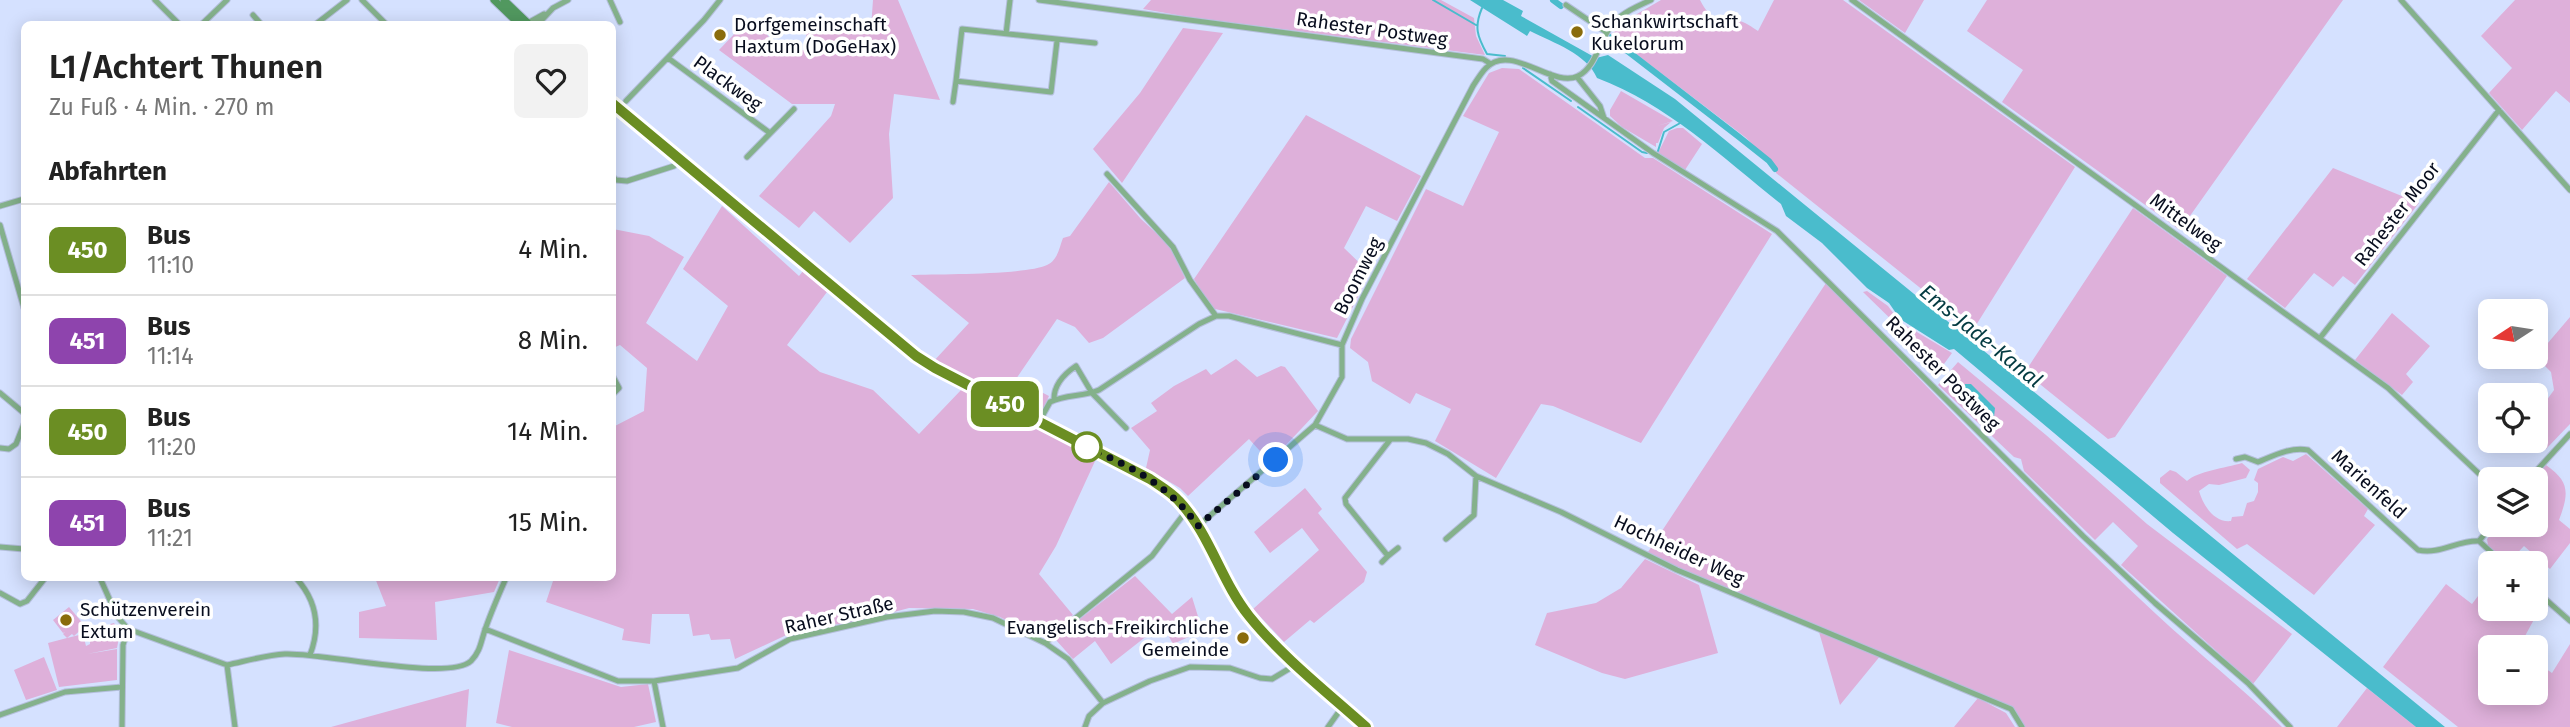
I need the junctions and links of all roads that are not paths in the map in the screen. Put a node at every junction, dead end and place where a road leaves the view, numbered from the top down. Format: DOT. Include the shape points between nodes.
graph roads {
  1 [pos="155,0"];
  2 [pos="227,0"];
  3 [pos="347,0"];
  4 [pos="362,0"];
  5 [pos="494,0"];
  6 [pos="504,0"];
  7 [pos="568,0"];
  8 [pos="610,0"];
  9 [pos="720,0"];
  10 [pos="1010,0"];
  11 [pos="1039,0"];
  12 [pos="1651,0"];
  13 [pos="1852,0"];
  14 [pos="2401,0"];
  15 [pos="1060,1"];
  16 [pos="1566,5"];
  17 [pos="547,12"];
  18 [pos="253,15"];
  19 [pos="176,21"];
  20 [pos="205,21"];
  21 [pos="258,21"];
  22 [pos="320,21"];
  23 [pos="383,21"];
  24 [pos="521,21"];
  25 [pos="522,21"];
  26 [pos="530,21"];
  27 [pos="540,21"];
  28 [pos="620,22"];
  29 [pos="1606,32"];
  30 [pos="1006,34"];
  31 [pos="1057,41"];
  32 [pos="1095,43"];
  33 [pos="667,58"];
  34 [pos="1491,64"];
  35 [pos="1550,74"];
  36 [pos="1577,77"];
  37 [pos="956,81"];
  38 [pos="626,101"];
  39 [pos="953,102"];
  40 [pos="616,106"];
  41 [pos="793,109"];
  42 [pos="2499,110"];
  43 [pos="1604,118"];
  44 [pos="770,133"];
  45 [pos="747,157"];
  46 [pos="679,160"];
  47 [pos="1107,174"];
  48 [pos="616,180"];
  49 [pos="2570,190"];
  50 [pos="21,200"];
  51 [pos="0,206"];
  52 [pos="0,225"];
  53 [pos="2,240"];
  54 [pos="21,285"];
  55 [pos="1216,316"];
  56 [pos="2320,338"];
  57 [pos="1342,345"];
  58 [pos="0,393"];
  59 [pos="1092,393"];
  60 [pos="1054,399"];
  61 [pos="21,408"];
  62 [pos="1039,422"];
  63 [pos="1315,425"];
  64 [pos="1126,428"];
  65 [pos="21,432"];
  66 [pos="2570,433"];
  67 [pos="1390,439"];
  68 [pos="0,448"];
  69 [pos="2236,459"];
  70 [pos="2540,467"];
  71 [pos="2478,473"];
  72 [pos="1476,476"];
  73 [pos="1187,510"];
  74 [pos="1198,526"];
  75 [pos="2482,537"];
  76 [pos="1446,539"];
  77 [pos="2479,541"];
  78 [pos="0,547"];
  79 [pos="1398,548"];
  80 [pos="21,549"];
  81 [pos="2490,551"];
  82 [pos="1388,556"];
  83 [pos="1382,562"];
  84 [pos="43,581"];
  85 [pos="101,581"];
  86 [pos="298,581"];
  87 [pos="505,581"];
  88 [pos="0,593"];
  89 [pos="2548,602"];
  90 [pos="2570,621"];
  91 [pos="128,629"];
  92 [pos="485,629"];
  93 [pos="1045,643"];
  94 [pos="310,654"];
  95 [pos="1297,664"];
  96 [pos="227,665"];
  97 [pos="654,681"];
  98 [pos="122,687"];
  99 [pos="1103,703"];
  100 [pos="1343,706"];
  101 [pos="0,715"];
  102 [pos="122,727"];
  103 [pos="235,727"];
  104 [pos="663,727"];
  105 [pos="1085,727"];
  106 [pos="1328,727"];
  107 [pos="1366,727"];
  108 [pos="2022,727"];
  109 [pos="2290,727"];
  1 -- 19 [label="street"];
  2 -- 20 [label="street"];
  3 -- 22 [label="street"];
  4 -- 23 [label="street"];
  5 -- 24 [label="main road"];
  6 -- 25 [label="main road"];
  7 -- 17 [label="street"];
  8 -- 28 [label="street"];
  9 -- 33 [label="street"];
  10 -- 30 [label="street"];
  11 -- 15 [label="street, Rahester Postweg"];
  12 -- 29 [label="street" via="1629,10"];
  13 -- 56 [label="street, Mittelweg"];
  14 -- 42 [label="street"];
  15 -- 34 [label="street, Rahester Postweg" via="1483,59"];
  16 -- 29 [label="street"];
  17 -- 26 [label="street"];
  17 -- 27 [label="street"];
  18 -- 21 [label="street"];
  29 -- 36 [label="street" via="1588,68"];
  30 -- 31 [label="street"];
  30 -- 37 [label="street" via="962,29"];
  31 -- 32 [label="street"];
  31 -- 37 [label="street" via="1051,92"];
  33 -- 38 [label="street"];
  33 -- 44 [label="street, Plackweg"];
  34 -- 35 [label="street" via="1526,64"];
  34 -- 57 [label="street, Boomweg" via="1467,97"];
  35 -- 36 [label="street"];
  35 -- 43 [label="street, Rahester Postweg" via="1552,81"];
  36 -- 43 [label="street"];
  37 -- 39 [label="street"];
  40 -- 46 [label="main road"];
  41 -- 44 [label="street, Plackweg"];
  42 -- 49 [label="street"];
  42 -- 56 [label="street, Rahester Moor"];
  43 -- 109 [label="street, Rahester Postweg" via="1777,231 2083,536 2248,683"];
  44 -- 45 [label="street, Plackweg"];
  46 -- 48 [label="street" via="674,166 627,181"];
  46 -- 62 [label="main road" via="916,356"];
  47 -- 55 [label="street" via="1173,247"];
  50 -- 51 [label="street"];
  52 -- 53 [label="street"];
  53 -- 54 [label="street"];
  55 -- 57 [label="street"];
  55 -- 59 [label="street"];
  56 -- 71 [label="street, Mittelweg" via="2388,387"];
  57 -- 63 [label="street, Boomweg" via="1342,377"];
  58 -- 61 [label="street"];
  59 -- 60 [label="street"];
  59 -- 60 [label="street" via="1076,366 1063,374"];
  59 -- 64 [label="street"];
  60 -- 62 [label="street"];
  62 -- 73 [label="main road" via="1150,479"];
  63 -- 67 [label="street, Hochheider Weg" via="1347,439"];
  63 -- 74 [label="street, Boomweg"];
  65 -- 68 [label="street" via="16,444"];
  66 -- 70 [label="street"];
  67 -- 72 [label="street, Hochheider Weg" via="1426,443"];
  67 -- 82 [label="street" via="1345,498"];
  69 -- 77 [label="street, Marienfeld" via="2258,462 2286,450 2308,450 2418,550 2431,553"];
  72 -- 76 [label="street" via="1474,515"];
  72 -- 108 [label="street, Hochheider Weg" via="1677,570 2011,709"];
  73 -- 74 [label="main road"];
  73 -- 93 [label="street" via="1152,556"];
  74 -- 95 [label="main road" via="1249,617"];
  75 -- 77 [label="street"];
  77 -- 81 [label="street"];
  78 -- 80 [label="street"];
  79 -- 82 [label="street"];
  82 -- 83 [label="street"];
  84 -- 88 [label="street" via="20,604"];
  85 -- 91 [label="street"];
  86 -- 94 [label="street" via="314,606 317,622"];
  87 -- 92 [label="street"];
  89 -- 90 [label="street"];
  91 -- 96 [label="street"];
  91 -- 98 [label="street"];
  92 -- 94 [label="street" via="480,650 459,667 390,665"];
  92 -- 97 [label="street, Raher Straße" via="618,681"];
  93 -- 97 [label="street, Raher Straße" via="993,618 935,611 790,639 738,668"];
  93 -- 99 [label="street, Raher Straße" via="1068,659"];
  94 -- 96 [label="street" via="283,654"];
  95 -- 99 [label="street" via="1272,679 1230,668 1190,667"];
  95 -- 100 [label="main road"];
  96 -- 103 [label="street"];
  97 -- 104 [label="street"];
  98 -- 101 [label="street" via="65,692"];
  98 -- 102 [label="street"];
  99 -- 105 [label="street"];
  100 -- 106 [label="street"];
  100 -- 107 [label="main road"];
}
